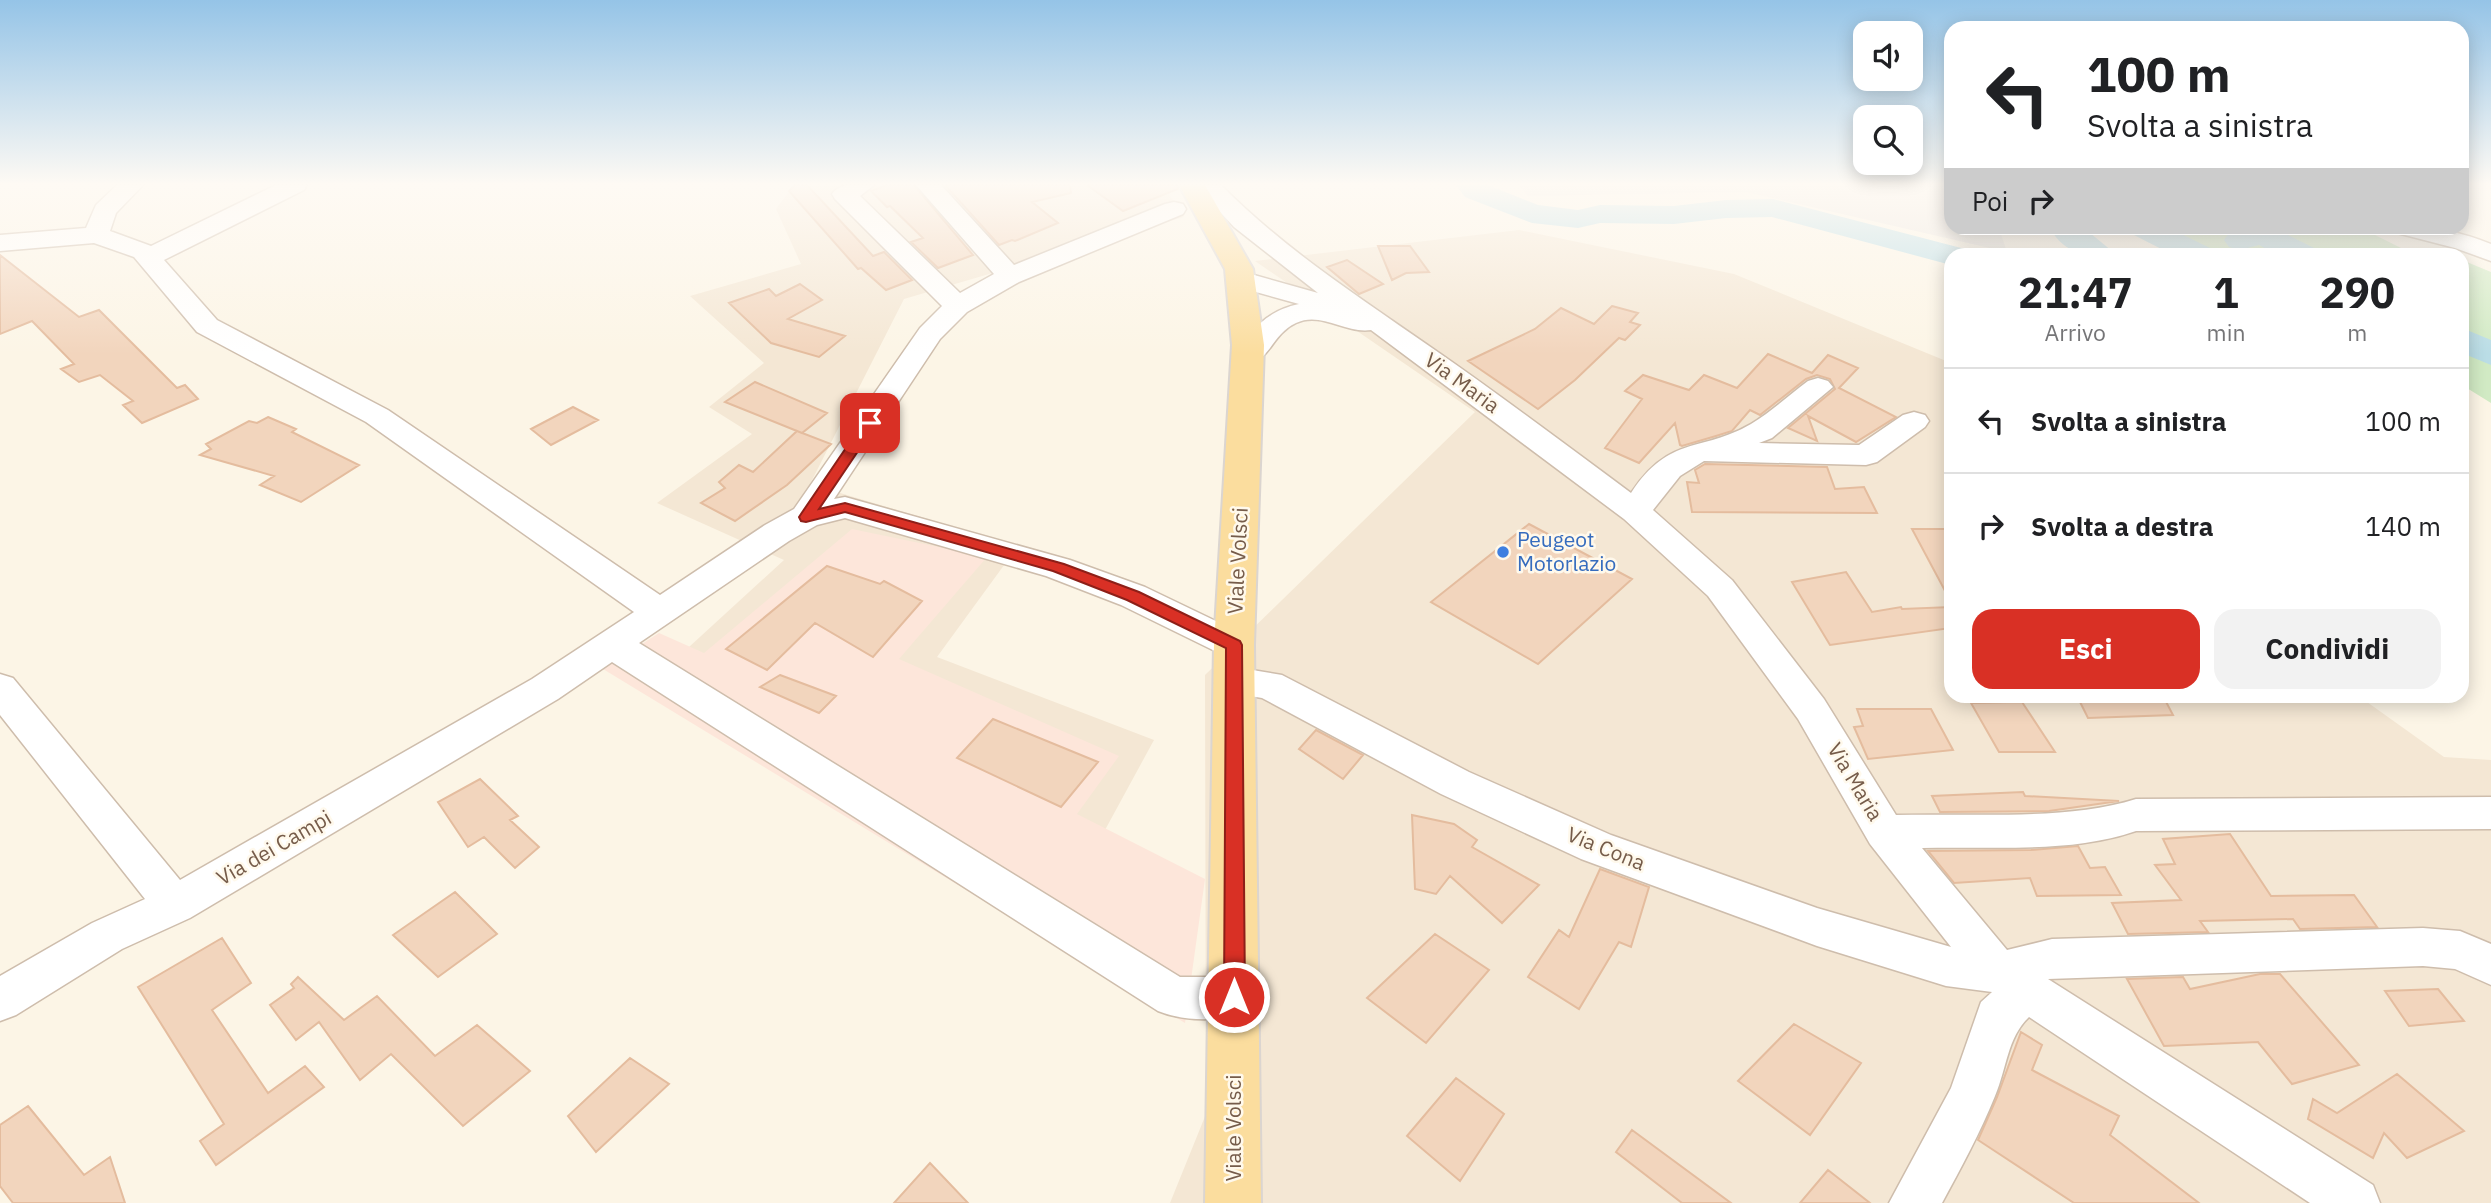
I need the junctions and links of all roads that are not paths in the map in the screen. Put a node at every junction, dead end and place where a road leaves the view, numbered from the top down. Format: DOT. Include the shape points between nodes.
graph roads {
  1 [pos="22,241"];
  2 [pos="112,241"];
  3 [pos="182,241"];
  4 [pos="892,241"];
  5 [pos="979,241"];
  6 [pos="1095,241"];
  7 [pos="1223,241"];
  8 [pos="1268,241"];
  9 [pos="2459,241"];
  10 [pos="0,243"];
  11 [pos="2491,253"];
  12 [pos="148,258"];
  13 [pos="1010,276"];
  14 [pos="1240,279"];
  15 [pos="1343,299"];
  16 [pos="957,306"];
  17 [pos="1383,328"];
  18 [pos="1248,357"];
  19 [pos="1818,387"];
  20 [pos="1914,421"];
  21 [pos="1709,452"];
  22 [pos="1636,512"];
  23 [pos="806,517"];
  24 [pos="660,612"];
  25 [pos="612,644"];
  26 [pos="1234,663"];
  27 [pos="0,688"];
  28 [pos="2491,813"];
  29 [pos="1885,832"];
  30 [pos="175,905"];
  31 [pos="2491,965"];
  32 [pos="2011,980"];
  33 [pos="1234,997"];
  34 [pos="0,1000"];
  35 [pos="1233,1203"];
  36 [pos="1914,1203"];
  37 [pos="2356,1203"];
  1 -- 10 [label="street"];
  2 -- 12 [label="street"];
  3 -- 12 [label="street"];
  4 -- 16 [label="street"];
  5 -- 13 [label="street"];
  6 -- 13 [label="street"];
  7 -- 14 [label="main road, Viale Volsci"];
  8 -- 15 [label="street"];
  9 -- 11 [label="street"];
  12 -- 24 [label="street" via="207,326 377,416"];
  13 -- 16 [label="street"];
  14 -- 15 [label="street" via="1296,279"];
  14 -- 17 [label="street" via="1324,302"];
  14 -- 18 [label="main road, Viale Volsci"];
  15 -- 17 [label="street"];
  16 -- 23 [label="street" via="930,334"];
  17 -- 18 [label="street" via="1329,313 1293,314 1270,325"];
  17 -- 22 [label="street, Via Maria"];
  18 -- 26 [label="main road, Viale Volsci"];
  19 -- 21 [label="street" via="1761,431"];
  20 -- 21 [label="street" via="1866,454"];
  21 -- 22 [label="street" via="1694,453 1670,469 1649,488"];
  22 -- 29 [label="street, Via Maria" via="1720,589 1811,709"];
  23 -- 24 [label="street, Via dei Campi"];
  23 -- 26 [label="street, Via Cona" via="845,507 1058,568 1133,596"];
  24 -- 25 [label="street, Via dei Campi"];
  25 -- 30 [label="street, Via dei Campi" via="545,689"];
  25 -- 33 [label="street" via="1174,998"];
  26 -- 32 [label="street, Via Cona" via="1455,783 1596,847 1817,927 1946,967"];
  26 -- 33 [label="main road, Viale Volsci"];
  27 -- 30 [label="street"];
  28 -- 29 [label="street" via="2136,815 2074,828"];
  29 -- 32 [label="street, Via Maria"];
  30 -- 34 [label="street, Via dei Campi" via="107,936"];
  31 -- 32 [label="street" via="2460,950 2423,947 2052,959 2023,964"];
  32 -- 36 [label="street" via="1973,1092"];
  32 -- 37 [label="street, Via Maria"];
  33 -- 35 [label="main road, Viale Volsci"];
}
